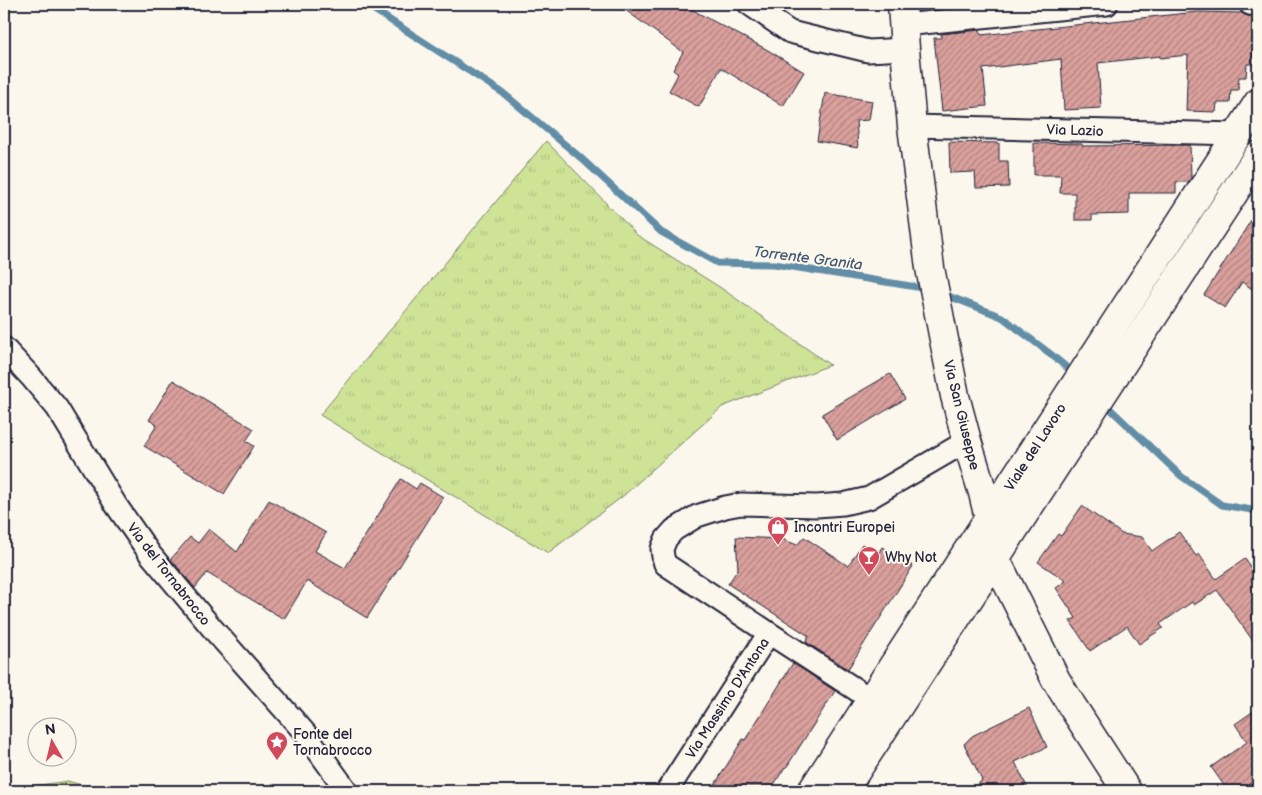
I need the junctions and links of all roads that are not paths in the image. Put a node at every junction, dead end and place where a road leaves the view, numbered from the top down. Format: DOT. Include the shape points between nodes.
graph roads {
  1 [pos="749,4"];
  2 [pos="1107,4"];
  3 [pos="1250,4"];
  4 [pos="1258,5"];
  5 [pos="904,26"];
  6 [pos="1258,103"];
  7 [pos="912,126"];
  8 [pos="1238,134"];
  9 [pos="1258,156"];
  10 [pos="4,348"];
  11 [pos="967,441"];
  12 [pos="989,518"];
  13 [pos="995,558"];
  14 [pos="769,633"];
  15 [pos="872,700"];
  16 [pos="348,791"];
  17 [pos="667,791"];
  18 [pos="812,791"];
  19 [pos="843,791"];
  20 [pos="1127,791"];
  1 -- 5 [label="street" via="790,32 868,51"];
  2 -- 5 [label="street"];
  3 -- 4 [label="street"];
  5 -- 7 [label="main road, Via San Giuseppe"];
  6 -- 8 [label="main road, Viale del Lavoro"];
  7 -- 8 [label="street, Via Lazio"];
  7 -- 11 [label="main road, Via San Giuseppe" via="930,268"];
  8 -- 12 [label="main road, Viale del Lavoro"];
  9 -- 13 [label="main road, Viale del Lavoro"];
  10 -- 16 [label="street, Via del Tornabrocco" via="57,408 150,554 306,734"];
  11 -- 12 [label="main road, Via San Giuseppe"];
  11 -- 14 [label="street" via="869,498 817,506 733,505 697,516 674,530 662,549 665,564"];
  12 -- 13 [label="main road, Via San Giuseppe"];
  12 -- 15 [label="main road, Viale del Lavoro"];
  13 -- 19 [label="main road, Viale del Lavoro"];
  13 -- 20 [label="main road, Via San Giuseppe" via="1056,680"];
  14 -- 15 [label="street, Via Massimo D'Antona"];
  14 -- 17 [label="street, Via Massimo D'Antona"];
  15 -- 18 [label="main road, Viale del Lavoro"];
}
